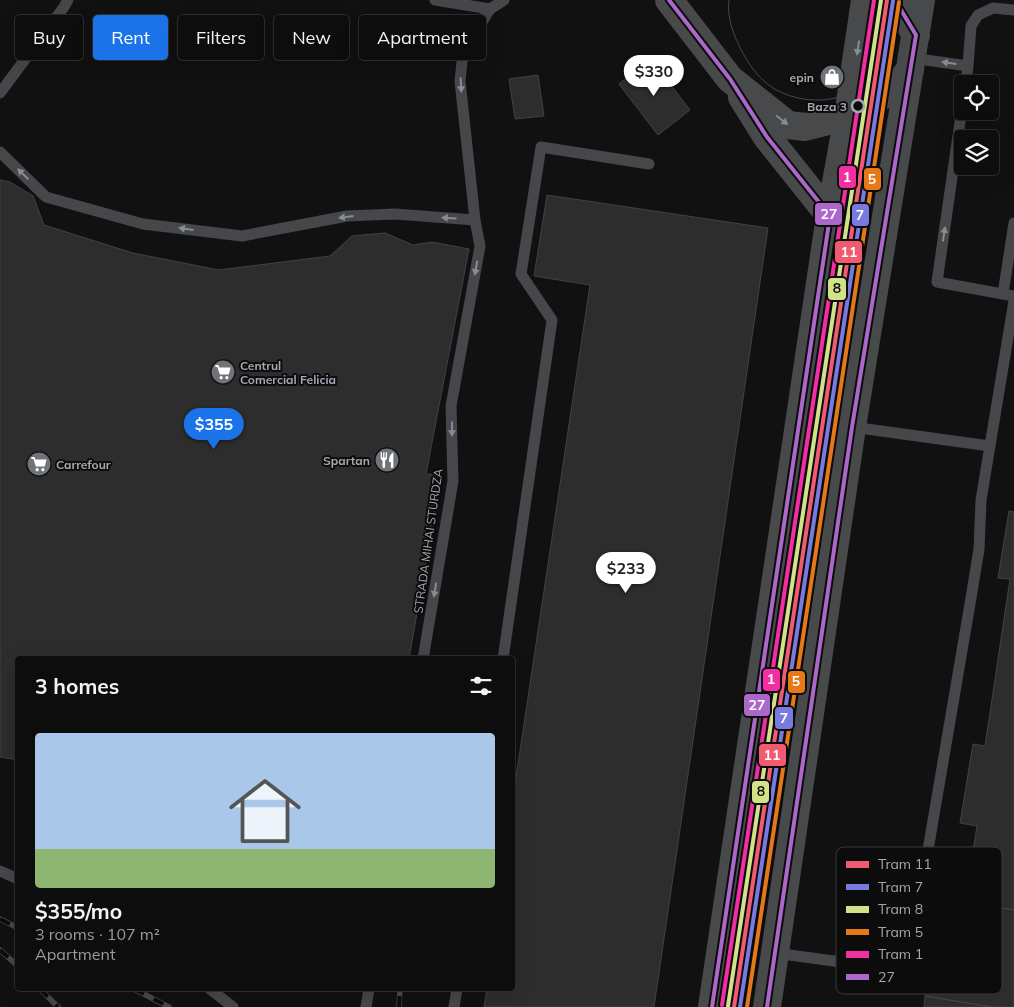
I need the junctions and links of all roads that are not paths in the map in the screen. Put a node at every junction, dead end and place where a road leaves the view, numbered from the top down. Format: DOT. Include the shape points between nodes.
graph roads {
  1 [pos="68,0"];
  2 [pos="435,0"];
  3 [pos="504,0"];
  4 [pos="669,0"];
  5 [pos="865,0"];
  6 [pos="895,0"];
  7 [pos="921,0"];
  8 [pos="490,9"];
  9 [pos="1014,10"];
  10 [pos="913,55"];
  11 [pos="968,66"];
  12 [pos="967,75"];
  13 [pos="730,79"];
  14 [pos="0,93"];
  15 [pos="848,116"];
  16 [pos="960,120"];
  17 [pos="0,152"];
  18 [pos="649,164"];
  19 [pos="830,216"];
  20 [pos="475,220"];
  21 [pos="1014,223"];
  22 [pos="1009,295"];
  23 [pos="1014,302"];
  24 [pos="852,427"];
  25 [pos="990,446"];
  26 [pos="424,656"];
  27 [pos="503,656"];
  28 [pos="929,847"];
  29 [pos="0,871"];
  30 [pos="15,878"];
  31 [pos="775,953"];
  32 [pos="836,961"];
  33 [pos="213,991"];
  34 [pos="369,991"];
  35 [pos="457,991"];
  36 [pos="233,1007"];
  37 [pos="366,1007"];
  38 [pos="454,1007"];
  39 [pos="712,1007"];
  40 [pos="767,1007"];
  1 -- 14 [label="lane"];
  2 -- 8 [label="lane"];
  3 -- 8 [label="lane, STRADA MIHAI STURDZA"];
  4 -- 13 [label="main road"];
  5 -- 15 [label="main road, one-way"];
  6 -- 10 [label="main road"];
  7 -- 10 [label="main road"];
  8 -- 20 [label="lane, STRADA MIHAI STURDZA, one-way" via="463,52 460,81"];
  9 -- 11 [label="lane" via="993,8 978,15 971,26"];
  11 -- 10 [label="lane, one-way"];
  10 -- 15 [label="main road" via="898,84"];
  10 -- 24 [label="main road"];
  11 -- 12 [label="lane"];
  13 -- 15 [label="main road, one-way" via="788,125 805,127"];
  13 -- 19 [label="main road" via="767,137"];
  15 -- 19 [label="main road"];
  22 -- 16 [label="lane, one-way" via="937,282"];
  20 -- 17 [label="lane, one-way" via="395,214 347,216 242,236 143,224 46,197"];
  18 -- 27 [label="lane" via="541,146 521,274 552,320"];
  19 -- 39 [label="main road"];
  20 -- 26 [label="lane, STRADA MIHAI STURDZA, one-way" via="480,246 451,406 453,481"];
  21 -- 22 [label="lane"];
  23 -- 25 [label="lane"];
  24 -- 25 [label="lane"];
  24 -- 31 [label="main road"];
  25 -- 28 [label="lane" via="981,500 976,569"];
  29 -- 30 [label="lane"];
  31 -- 32 [label="lane"];
  31 -- 40 [label="main road"];
  33 -- 36 [label="lane"];
  34 -- 37 [label="lane"];
  35 -- 38 [label="lane"];
}
